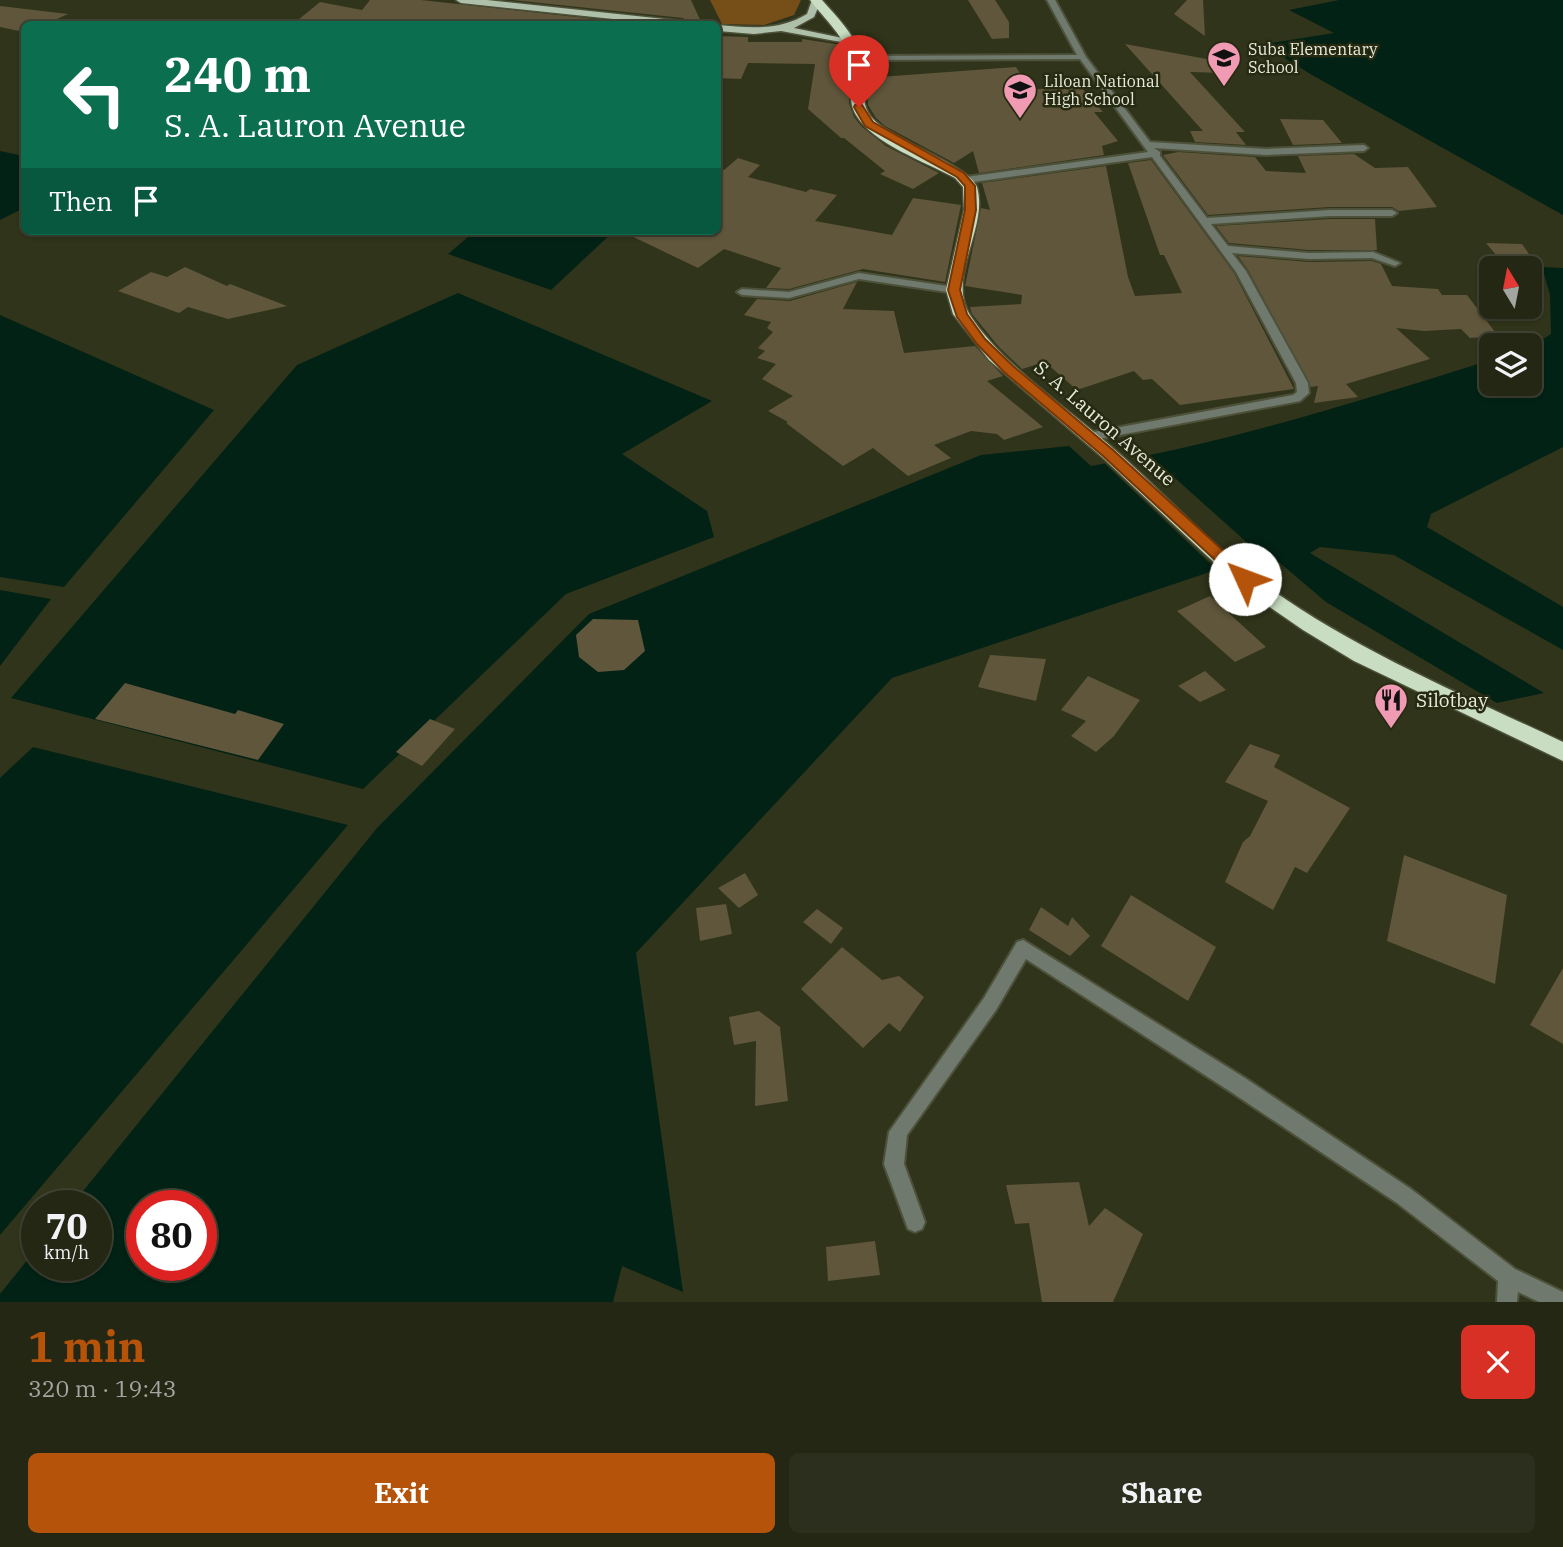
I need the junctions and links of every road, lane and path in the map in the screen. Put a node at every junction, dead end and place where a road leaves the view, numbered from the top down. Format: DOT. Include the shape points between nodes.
graph roads {
  1 [pos="461,0"];
  2 [pos="816,0"];
  3 [pos="1051,0"];
  4 [pos="655,21"];
  5 [pos="721,28"];
  6 [pos="780,29"];
  7 [pos="849,42"];
  8 [pos="1082,57"];
  9 [pos="856,58"];
  10 [pos="1150,145"];
  11 [pos="1364,148"];
  12 [pos="1157,155"];
  13 [pos="966,180"];
  14 [pos="1392,213"];
  15 [pos="1205,221"];
  16 [pos="1225,249"];
  17 [pos="1395,263"];
  18 [pos="954,290"];
  19 [pos="743,292"];
  20 [pos="1088,437"];
  21 [pos="1563,752"];
  22 [pos="915,1222"];
  23 [pos="1508,1276"];
  24 [pos="1507,1302"];
  25 [pos="1561,1302"];
  1 -- 4 [label="main road"];
  2 -- 6 [label="main road" via="808,18"];
  2 -- 7 [label="highway"];
  3 -- 8 [label="street"];
  5 -- 6 [label="main road"];
  6 -- 7 [label="main road"];
  7 -- 9 [label="highway"];
  8 -- 9 [label="street"];
  8 -- 10 [label="street"];
  9 -- 13 [label="highway" via="859,107 869,124"];
  10 -- 11 [label="street" via="1253,151"];
  10 -- 12 [label="street"];
  12 -- 13 [label="street"];
  12 -- 15 [label="street"];
  13 -- 18 [label="highway" via="971,210"];
  14 -- 15 [label="street"];
  15 -- 16 [label="street"];
  16 -- 17 [label="street" via="1310,256 1373,255"];
  16 -- 20 [label="street" via="1302,383 1303,393"];
  18 -- 19 [label="street" via="859,276 789,295"];
  18 -- 20 [label="highway, S. A. Lauron Avenue" via="961,314 981,341"];
  20 -- 21 [label="highway, S. A. Lauron Avenue" via="1245,579 1310,625 1361,655"];
  22 -- 23 [label="street" via="894,1164 898,1132 990,1004 1023,948 1404,1196"];
  23 -- 24 [label="street"];
  23 -- 25 [label="street"];
}
